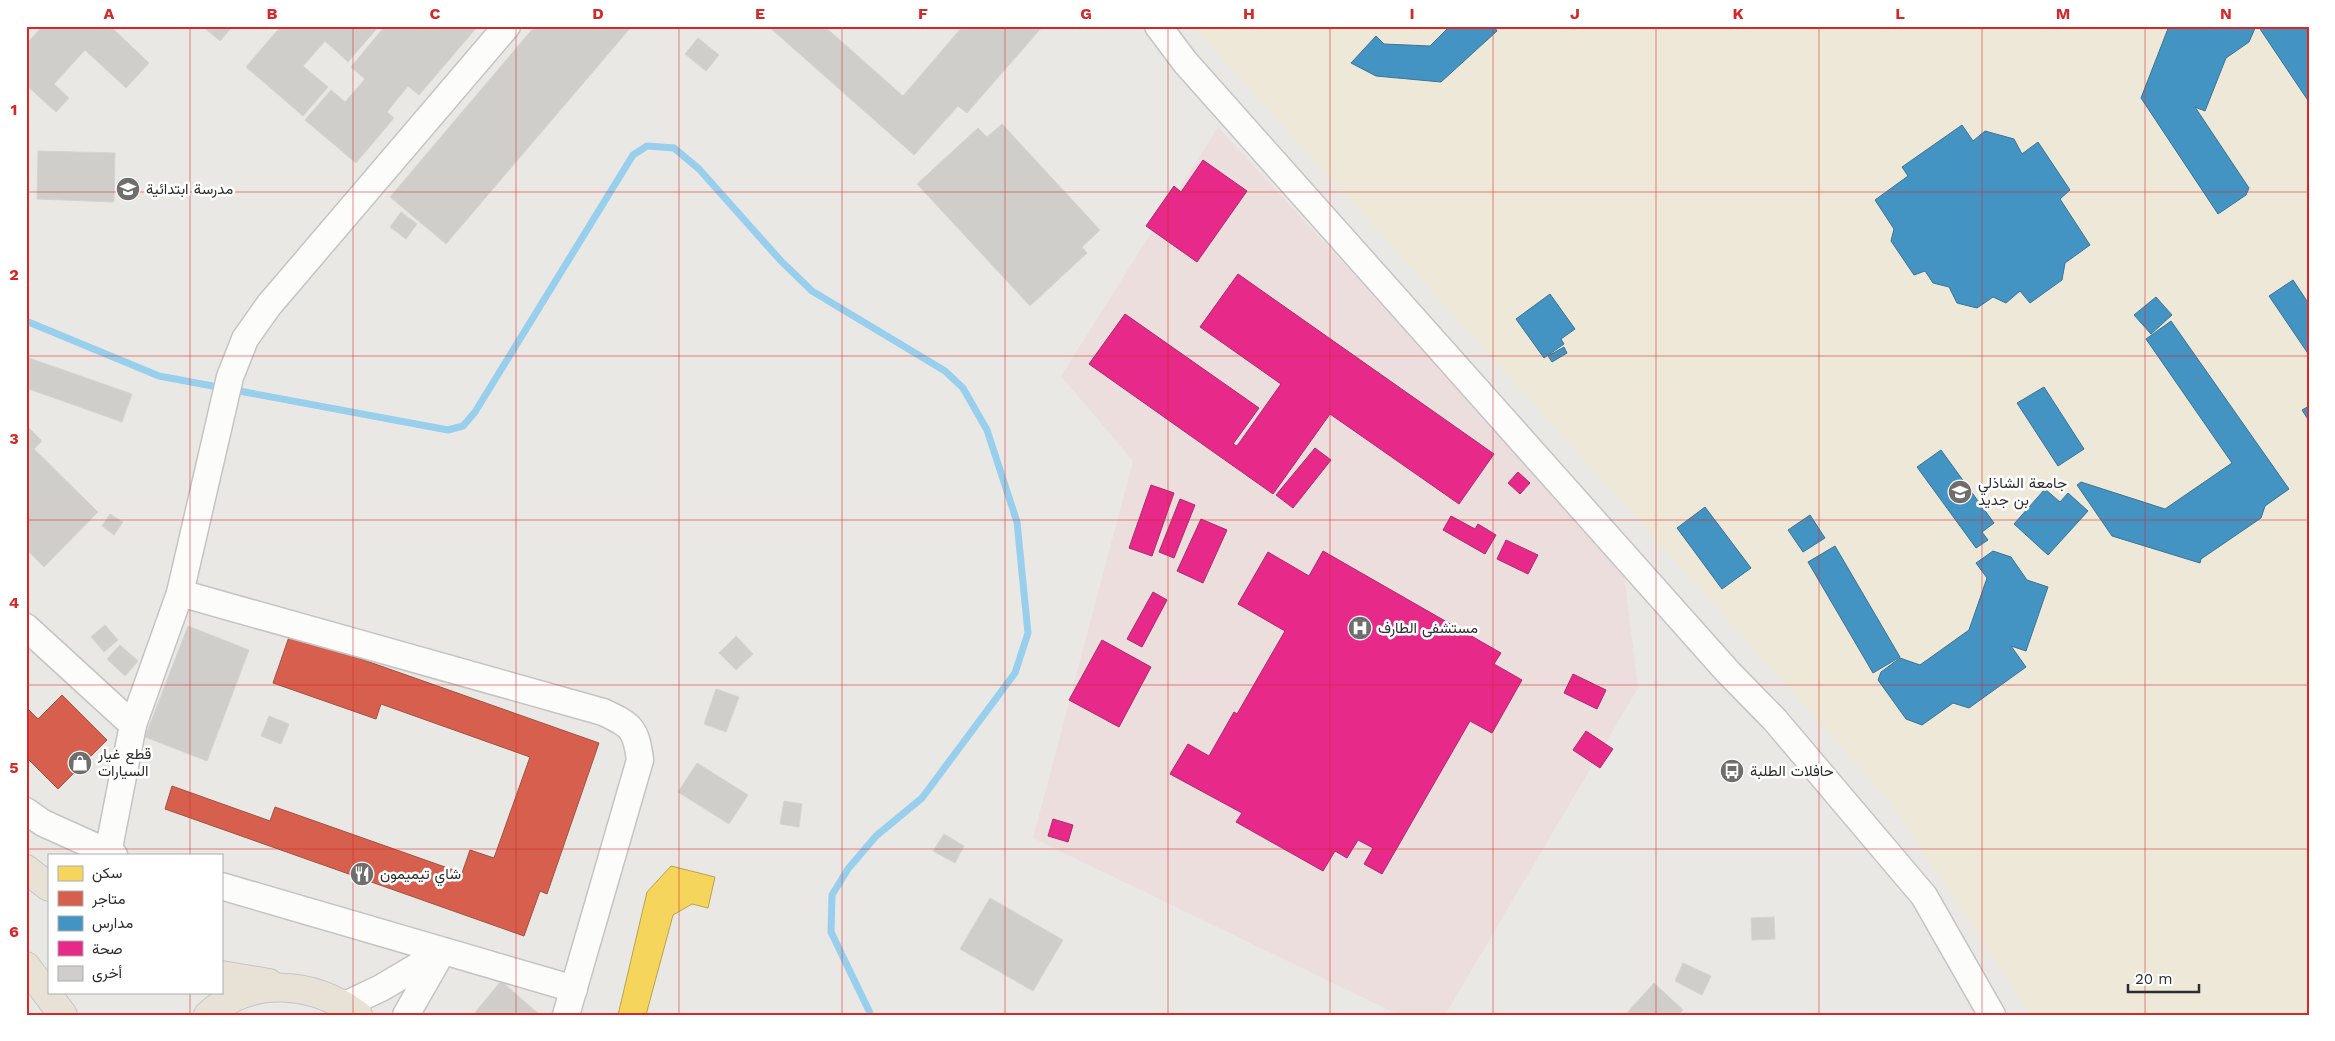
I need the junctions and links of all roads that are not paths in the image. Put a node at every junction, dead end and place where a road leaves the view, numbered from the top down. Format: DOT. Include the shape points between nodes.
graph roads {
  1 [pos="507,26"];
  2 [pos="1158,26"];
  3 [pos="180,593"];
  4 [pos="26,627"];
  5 [pos="134,725"];
  6 [pos="26,811"];
  7 [pos="111,854"];
  8 [pos="26,869"];
  9 [pos="48,886"];
  10 [pos="222,886"];
  11 [pos="442,952"];
  12 [pos="26,966"];
  13 [pos="222,975"];
  14 [pos="290,987"];
  15 [pos="574,989"];
  16 [pos="351,1010"];
  17 [pos="62,1015"];
  18 [pos="208,1015"];
  19 [pos="406,1015"];
  20 [pos="566,1015"];
  21 [pos="1992,1015"];
  1 -- 3 [label="street" via="269,305 245,339 230,377"];
  2 -- 21 [label="street" via="1185,62 1721,664 1775,720 1924,896"];
  3 -- 5 [label="street"];
  3 -- 15 [label="street" via="603,712 625,722 634,733 640,760"];
  4 -- 5 [label="street"];
  5 -- 7 [label="street"];
  6 -- 7 [label="street" via="43,823"];
  8 -- 9 [label="highway"];
  10 -- 11 [label="street"];
  11 -- 15 [label="street"];
  11 -- 16 [label="street"];
  11 -- 19 [label="street"];
  12 -- 17 [label="highway"];
  13 -- 14 [label="highway"];
  14 -- 16 [label="highway" via="311,990"];
  14 -- 18 [label="highway" via="250,991 230,999"];
  15 -- 20 [label="street"];
}
